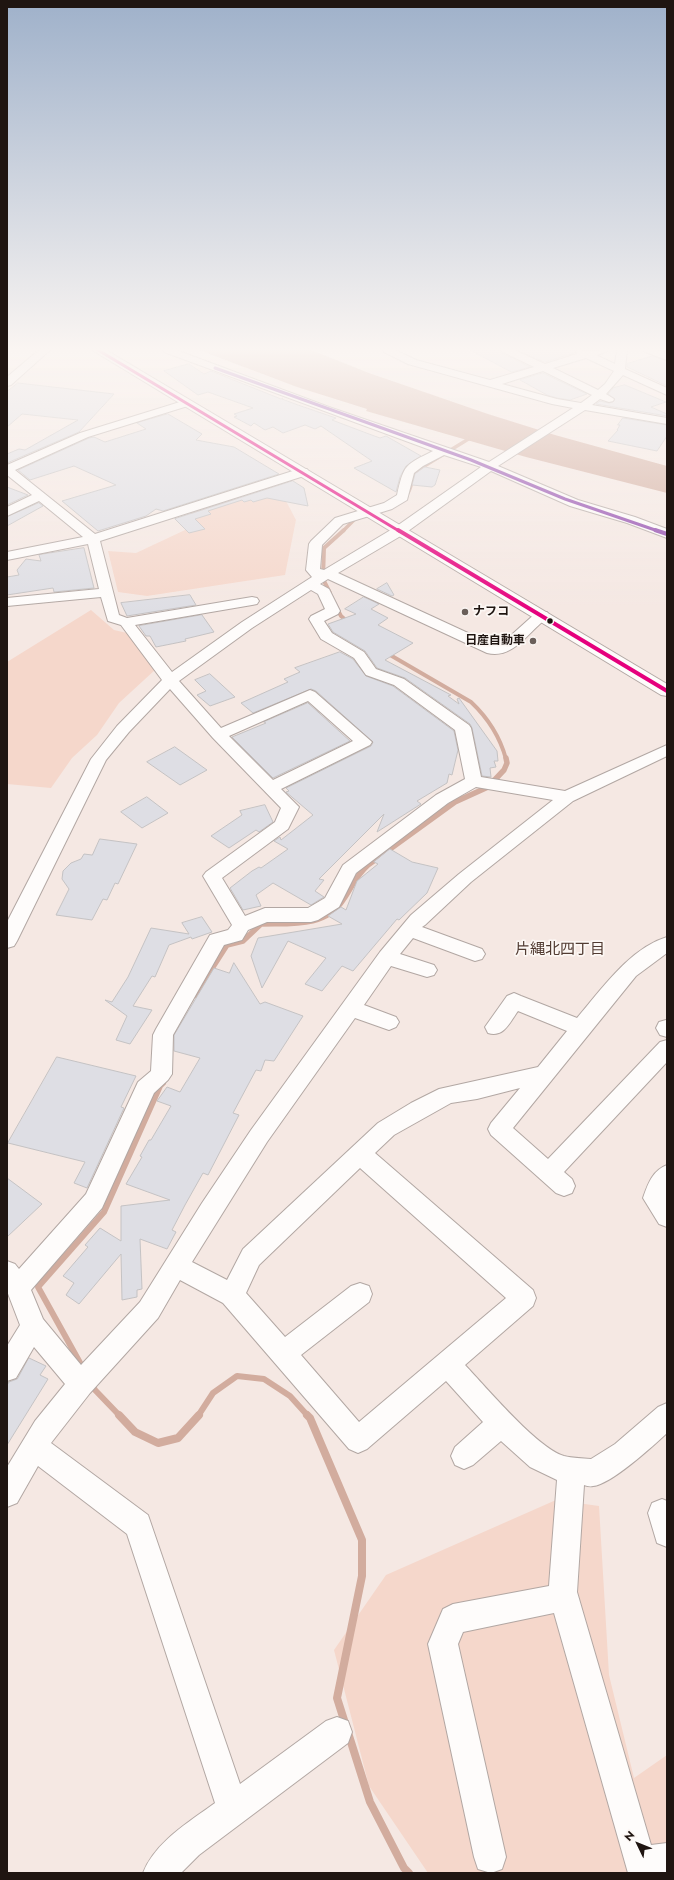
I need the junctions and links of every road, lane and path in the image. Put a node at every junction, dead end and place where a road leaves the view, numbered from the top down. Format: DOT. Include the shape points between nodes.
graph roads {
  1 [pos="80,438"];
  2 [pos="245,438"];
  3 [pos="405,438"];
  4 [pos="534,438"];
  5 [pos="443,452"];
  6 [pos="491,466"];
  7 [pos="8,471"];
  8 [pos="303,472"];
  9 [pos="40,496"];
  10 [pos="368,511"];
  11 [pos="7,512"];
  12 [pos="399,531"];
  13 [pos="667,534"];
  14 [pos="93,539"];
  15 [pos="7,556"];
  16 [pos="320,578"];
  17 [pos="106,592"];
  18 [pos="252,601"];
  19 [pos="7,602"];
  20 [pos="542,615"];
  21 [pos="126,622"];
  22 [pos="170,680"];
  23 [pos="667,691"];
  24 [pos="219,735"];
  25 [pos="667,750"];
  26 [pos="474,781"];
  27 [pos="271,787"];
  28 [pos="567,797"];
  29 [pos="240,925"];
  30 [pos="410,930"];
  31 [pos="7,941"];
  32 [pos="667,944"];
  33 [pos="475,954"];
  34 [pos="387,957"];
  35 [pos="427,970"];
  36 [pos="350,1008"];
  37 [pos="389,1022"];
  38 [pos="495,1027"];
  39 [pos="581,1028"];
  40 [pos="667,1035"];
  41 [pos="545,1073"];
  42 [pos="359,1153"];
  43 [pos="667,1176"];
  44 [pos="667,1217"];
  45 [pos="177,1266"];
  46 [pos="12,1279"];
  47 [pos="360,1294"];
  48 [pos="232,1295"];
  49 [pos="34,1326"];
  50 [pos="283,1354"];
  51 [pos="447,1364"];
  52 [pos="7,1369"];
  53 [pos="80,1384"];
  54 [pos="667,1416"];
  55 [pos="502,1423"];
  56 [pos="34,1447"];
  57 [pos="464,1456"];
  58 [pos="571,1470"];
  59 [pos="7,1493"];
  60 [pos="564,1597"];
  61 [pos="337,1732"];
  62 [pos="233,1809"];
  63 [pos="490,1857"];
  64 [pos="667,1858"];
  65 [pos="165,1872"];
  1 -- 7 [label="street"];
  2 -- 8 [label="highway"];
  3 -- 5 [label="street"];
  4 -- 6 [label="street"];
  5 -- 6 [label="street"];
  5 -- 10 [label="street" via="419,463 408,472 403,498 388,506"];
  6 -- 12 [label="street"];
  6 -- 13 [label="street" via="574,504 631,520"];
  7 -- 9 [label="street"];
  8 -- 10 [label="highway"];
  8 -- 14 [label="street"];
  9 -- 11 [label="street"];
  9 -- 14 [label="street"];
  10 -- 12 [label="highway"];
  10 -- 16 [label="street" via="339,520 316,544 314,570"];
  12 -- 16 [label="street"];
  12 -- 20 [label="highway"];
  14 -- 15 [label="street"];
  14 -- 17 [label="street"];
  16 -- 20 [label="street" via="492,650 499,650 514,640"];
  16 -- 22 [label="street" via="247,625"];
  16 -- 26 [label="street" via="333,611 316,619 326,636 359,655 371,672 399,682 463,728"];
  17 -- 19 [label="street"];
  17 -- 21 [label="street" via="113,618"];
  18 -- 21 [label="street"];
  20 -- 23 [label="highway"];
  21 -- 22 [label="street"];
  22 -- 24 [label="street"];
  22 -- 31 [label="street" via="123,729 99,759"];
  24 -- 27 [label="street"];
  24 -- 27 [label="street" via="310,695 364,742"];
  25 -- 28 [label="street"];
  26 -- 28 [label="street"];
  26 -- 29 [label="street" via="442,799 349,869 332,902 311,915 265,916"];
  27 -- 29 [label="street" via="290,807 282,825 212,876"];
  28 -- 30 [label="street" via="465,878"];
  29 -- 46 [label="street" via="235,935 217,940 163,1035 161,1074 146,1088 94,1201"];
  30 -- 33 [label="street"];
  30 -- 34 [label="street"];
  32 -- 39 [label="street" via="629,971"];
  34 -- 35 [label="street"];
  34 -- 36 [label="street"];
  36 -- 37 [label="street"];
  36 -- 45 [label="street" via="259,1136"];
  38 -- 39 [label="street" via="514,1001"];
  39 -- 41 [label="street"];
  40 -- 41 [label="street" via="557,1179 499,1129"];
  41 -- 42 [label="street" via="447,1095 419,1108 386,1129"];
  42 -- 48 [label="street" via="251,1257"];
  42 -- 51 [label="street" via="524,1298"];
  43 -- 44 [label="street" via="659,1184 654,1198"];
  45 -- 48 [label="street"];
  45 -- 53 [label="street" via="149,1310"];
  46 -- 49 [label="street"];
  47 -- 50 [label="street"];
  48 -- 50 [label="street"];
  49 -- 52 [label="street"];
  49 -- 53 [label="street"];
  50 -- 51 [label="street" via="358,1440"];
  51 -- 55 [label="street"];
  53 -- 56 [label="street"];
  54 -- 58 [label="street" via="624,1453 594,1472"];
  55 -- 57 [label="street"];
  55 -- 58 [label="street" via="539,1458 562,1469"];
  56 -- 59 [label="street"];
  56 -- 62 [label="street" via="138,1526"];
  58 -- 60 [label="street"];
  60 -- 63 [label="street" via="453,1619 443,1644"];
  60 -- 64 [label="street" via="640,1863"];
  61 -- 62 [label="street"];
  62 -- 65 [label="street" via="186,1843"];
}
